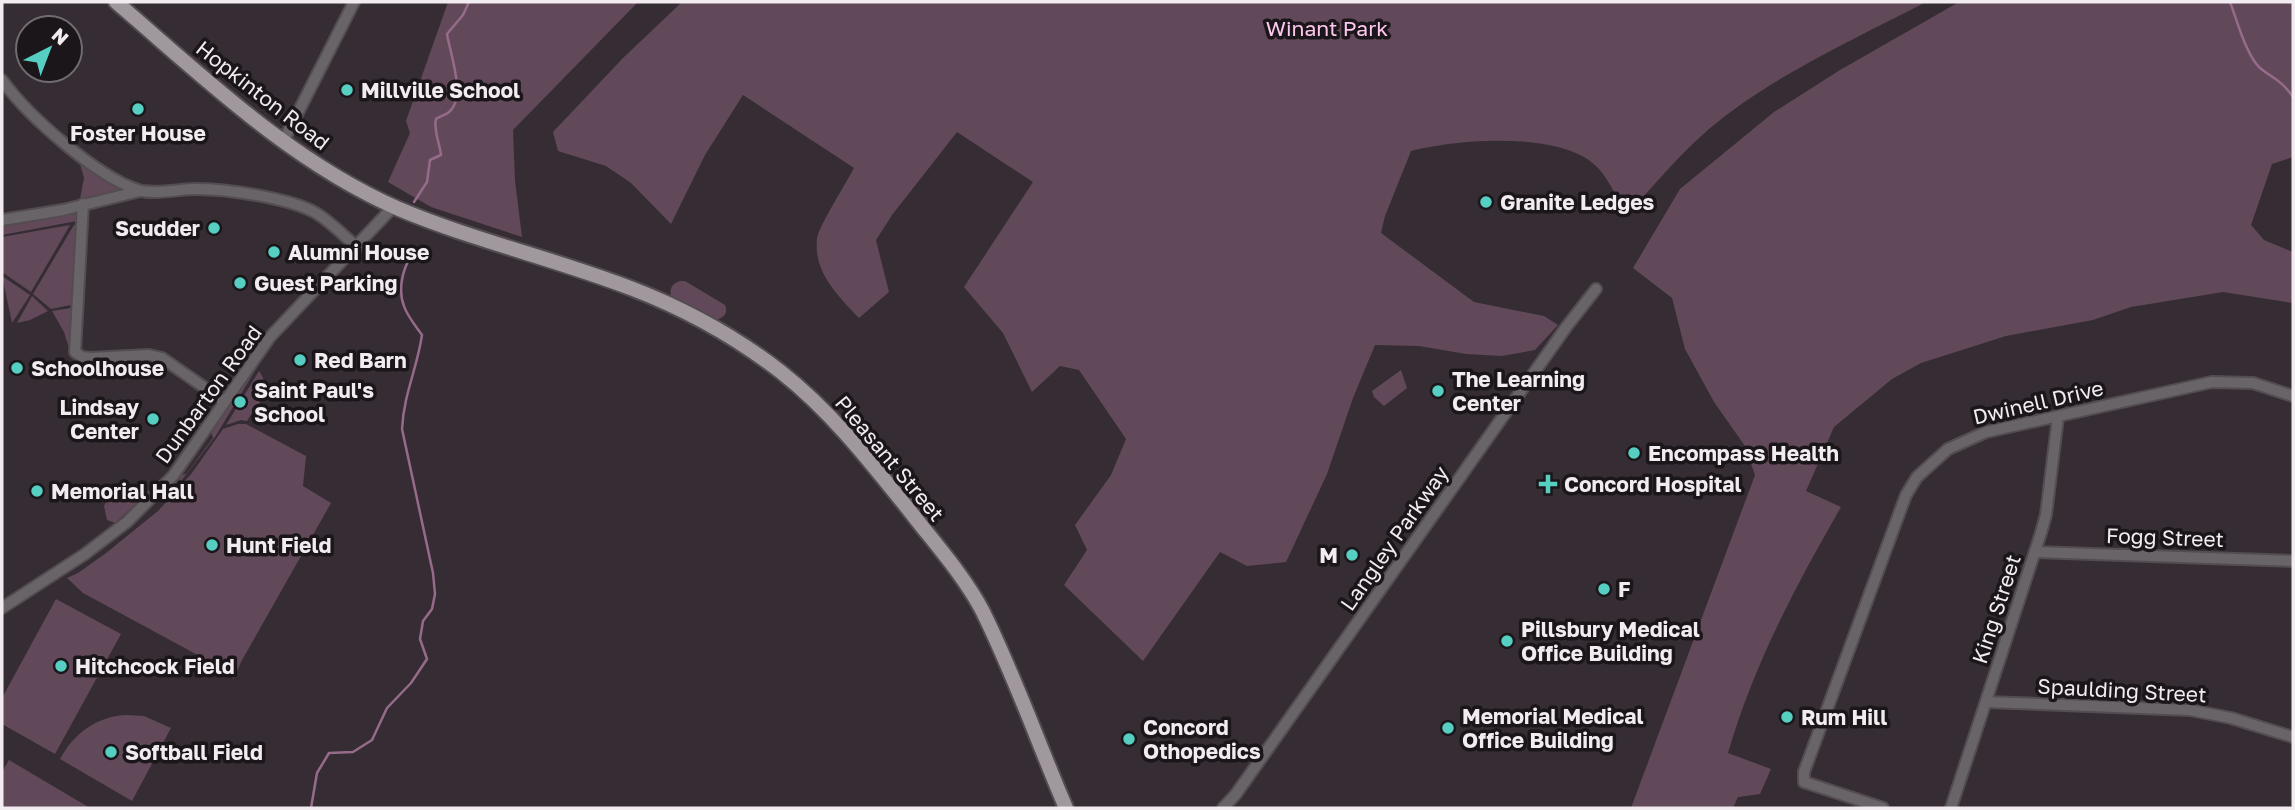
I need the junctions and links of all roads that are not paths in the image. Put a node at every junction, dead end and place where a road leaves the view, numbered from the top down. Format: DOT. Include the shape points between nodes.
graph roads {
  1 [pos="116,2"];
  2 [pos="354,2"];
  3 [pos="2,80"];
  4 [pos="284,142"];
  5 [pos="140,191"];
  6 [pos="83,204"];
  7 [pos="394,206"];
  8 [pos="2,220"];
  9 [pos="357,247"];
  10 [pos="1596,289"];
  11 [pos="2293,396"];
  12 [pos="224,401"];
  13 [pos="2058,417"];
  14 [pos="2035,552"];
  15 [pos="2293,561"];
  16 [pos="2,608"];
  17 [pos="1987,702"];
  18 [pos="2293,737"];
  19 [pos="1066,808"];
  20 [pos="1223,808"];
  21 [pos="1883,808"];
  22 [pos="1951,808"];
  1 -- 4 [label="main road, Hopkinton Road"];
  2 -- 4 [label="street"];
  3 -- 5 [label="street" via="57,136 106,174"];
  4 -- 7 [label="main road, Hopkinton Road" via="316,165"];
  5 -- 6 [label="street"];
  5 -- 9 [label="street" via="197,188 294,204 321,216"];
  6 -- 8 [label="street"];
  6 -- 12 [label="street" via="75,352 90,358 162,358"];
  7 -- 9 [label="street, Dunbarton Road"];
  7 -- 19 [label="main road, Pleasant Street" via="660,301 762,359 810,397 846,432 972,592"];
  9 -- 12 [label="street, Dunbarton Road" via="270,337"];
  10 -- 20 [label="street, Langley Parkway"];
  11 -- 13 [label="street, Dwinell Drive" via="2253,383 2212,382"];
  12 -- 16 [label="street, Dunbarton Road" via="174,476 127,522"];
  13 -- 14 [label="street, King Street" via="2046,515"];
  13 -- 21 [label="street, Dwinell Drive" via="1966,439 1917,477 1906,495 1804,772 1804,782"];
  14 -- 15 [label="street, Fogg Street"];
  14 -- 17 [label="street, King Street"];
  17 -- 18 [label="street, Spaulding Street" via="2190,710"];
  17 -- 22 [label="street, King Street"];
}
